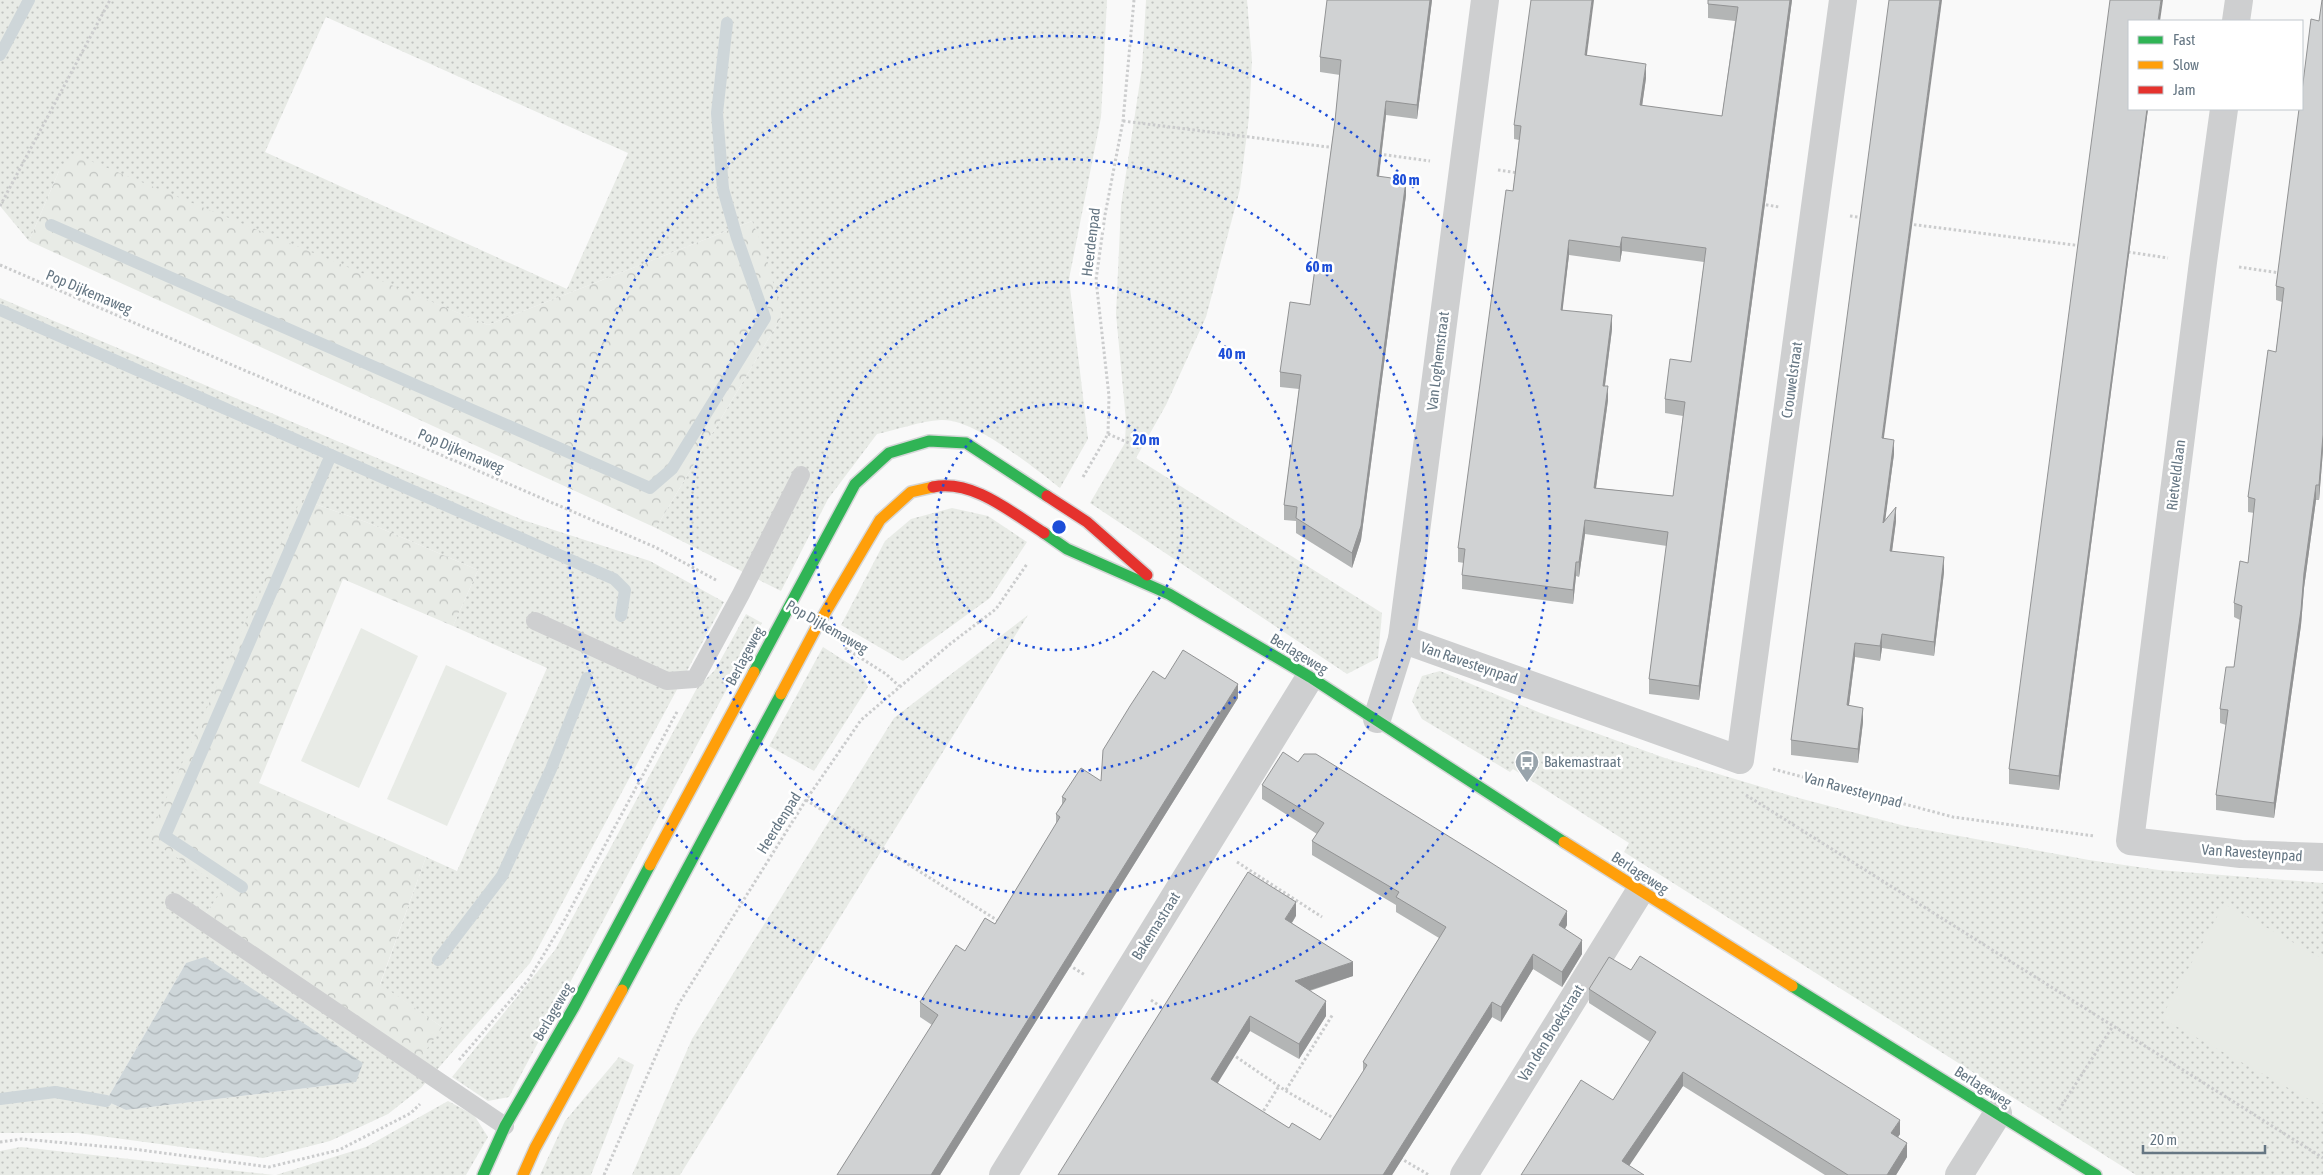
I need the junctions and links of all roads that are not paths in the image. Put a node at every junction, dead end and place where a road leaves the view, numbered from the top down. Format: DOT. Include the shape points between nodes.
graph roads {
  1 [pos="1485,0"];
  2 [pos="1843,0"];
  3 [pos="2239,0"];
  4 [pos="2236,20"];
  5 [pos="2224,110"];
  6 [pos="801,475"];
  7 [pos="1169,594"];
  8 [pos="535,621"];
  9 [pos="1402,639"];
  10 [pos="1310,677"];
  11 [pos="1377,719"];
  12 [pos="1740,760"];
  13 [pos="2130,841"];
  14 [pos="2323,857"];
  15 [pos="1640,891"];
  16 [pos="174,902"];
  17 [pos="1998,1113"];
  18 [pos="505,1126"];
  19 [pos="483,1175"];
  20 [pos="523,1175"];
  21 [pos="1003,1175"];
  22 [pos="1464,1175"];
  23 [pos="1959,1175"];
  24 [pos="2096,1175"];
  1 -- 9 [label="street, Van Loghemstraat"];
  2 -- 12 [label="street, Crouwelstraat"];
  3 -- 4 [label="street"];
  5 -- 13 [label="street, Rietveldlaan"];
  6 -- 8 [label="lane" via="695,679 667,681"];
  7 -- 10 [label="street, Berlageweg"];
  7 -- 18 [label="street, Berlageweg" via="1087,522 966,443 929,440 890,453 855,484 574,1006"];
  7 -- 20 [label="street, Berlageweg" via="1067,549 996,502 975,492 944,485 911,492 880,520 815,630"];
  9 -- 11 [label="street, Van Loghemstraat"];
  9 -- 12 [label="street, Van Ravesteynpad"];
  10 -- 11 [label="street, Berlageweg"];
  10 -- 21 [label="street, Bakemastraat"];
  11 -- 15 [label="street, Berlageweg"];
  13 -- 14 [label="street, Van Ravesteynpad" via="2241,854"];
  15 -- 17 [label="street, Berlageweg"];
  15 -- 22 [label="street, Van den Broekstraat"];
  16 -- 18 [label="lane"];
  17 -- 23 [label="street"];
  17 -- 24 [label="street, Berlageweg"];
  18 -- 19 [label="street, Berlageweg"];
}
